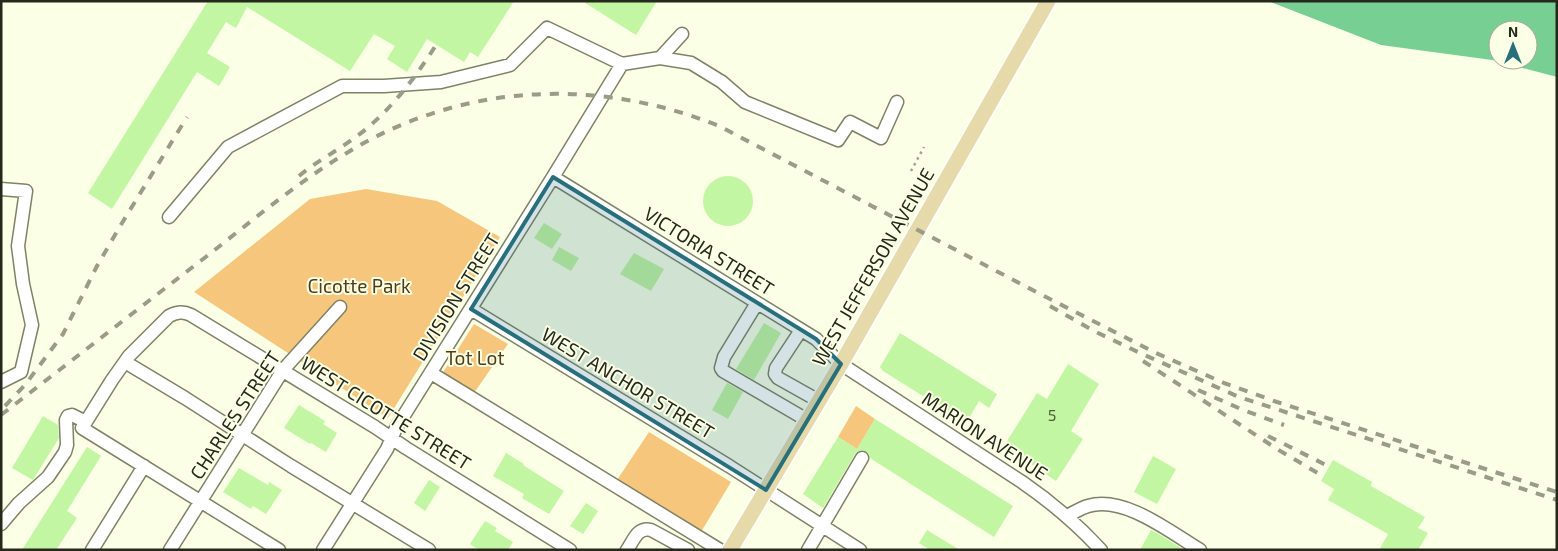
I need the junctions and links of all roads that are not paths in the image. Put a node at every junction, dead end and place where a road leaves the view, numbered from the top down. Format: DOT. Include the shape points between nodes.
graph roads {
  1 [pos="1048,1"];
  2 [pos="682,34"];
  3 [pos="660,58"];
  4 [pos="622,64"];
  5 [pos="897,102"];
  6 [pos="553,177"];
  7 [pos="1,189"];
  8 [pos="169,217"];
  9 [pos="757,303"];
  10 [pos="340,307"];
  11 [pos="471,309"];
  12 [pos="801,330"];
  13 [pos="124,362"];
  14 [pos="841,364"];
  15 [pos="283,370"];
  16 [pos="431,373"];
  17 [pos="1,382"];
  18 [pos="819,401"];
  19 [pos="807,420"];
  20 [pos="84,425"];
  21 [pos="242,435"];
  22 [pos="392,438"];
  23 [pos="862,458"];
  24 [pos="144,466"];
  25 [pos="766,490"];
  26 [pos="201,501"];
  27 [pos="352,503"];
  28 [pos="1067,516"];
  29 [pos="1,524"];
  30 [pos="822,526"];
  31 [pos="92,550"];
  32 [pos="170,550"];
  33 [pos="279,550"];
  34 [pos="323,550"];
  35 [pos="429,550"];
  36 [pos="570,550"];
  37 [pos="627,550"];
  38 [pos="688,550"];
  39 [pos="720,550"];
  40 [pos="730,550"];
  41 [pos="808,550"];
  42 [pos="860,550"];
  43 [pos="1101,550"];
  44 [pos="1200,550"];
  1 -- 14 [label="main road, WEST JEFFERSON AVENUE"];
  2 -- 3 [label="street"];
  3 -- 4 [label="street"];
  3 -- 5 [label="street" via="692,63 745,102 838,140 850,122 880,138"];
  4 -- 6 [label="street, DIVISION STREET"];
  4 -- 8 [label="street" via="547,28 510,65 441,82 342,86 228,147"];
  6 -- 9 [label="street, VICTORIA STREET"];
  6 -- 11 [label="street, DIVISION STREET"];
  7 -- 17 [label="street" via="26,191 18,246 32,325 21,372"];
  9 -- 12 [label="street, VICTORIA STREET"];
  9 -- 19 [label="street" via="721,368"];
  10 -- 15 [label="street, CHARLES STREET"];
  11 -- 16 [label="street, DIVISION STREET"];
  11 -- 25 [label="street, WEST ANCHOR STREET"];
  12 -- 14 [label="street, VICTORIA STREET" via="816,339"];
  12 -- 18 [label="street" via="775,374"];
  13 -- 15 [label="street, WEST CICOTTE STREET" via="169,316 181,312"];
  13 -- 20 [label="street"];
  13 -- 21 [label="street"];
  14 -- 18 [label="main road, WEST JEFFERSON AVENUE"];
  14 -- 28 [label="street, MARION AVENUE" via="1022,482"];
  15 -- 21 [label="street, CHARLES STREET"];
  15 -- 22 [label="street, WEST CICOTTE STREET"];
  16 -- 22 [label="street, DIVISION STREET"];
  16 -- 39 [label="street"];
  18 -- 19 [label="main road, WEST JEFFERSON AVENUE"];
  19 -- 25 [label="main road, WEST JEFFERSON AVENUE"];
  20 -- 24 [label="street"];
  20 -- 29 [label="street" via="72,415 68,416 65,452 48,477"];
  21 -- 26 [label="street, CHARLES STREET"];
  21 -- 27 [label="street"];
  22 -- 27 [label="street, DIVISION STREET"];
  22 -- 36 [label="street, WEST CICOTTE STREET"];
  23 -- 30 [label="street"];
  24 -- 26 [label="street"];
  24 -- 31 [label="street"];
  25 -- 30 [label="street, WEST ANCHOR STREET"];
  25 -- 40 [label="main road, WEST JEFFERSON AVENUE"];
  26 -- 32 [label="street, CHARLES STREET"];
  26 -- 33 [label="street"];
  27 -- 34 [label="street, DIVISION STREET"];
  27 -- 35 [label="street"];
  28 -- 43 [label="street, MARION AVENUE"];
  28 -- 44 [label="street" via="1088,506 1118,505 1144,516"];
  30 -- 41 [label="street"];
  30 -- 42 [label="street, WEST ANCHOR STREET"];
  37 -- 38 [label="street" via="639,531 646,529"];
}
